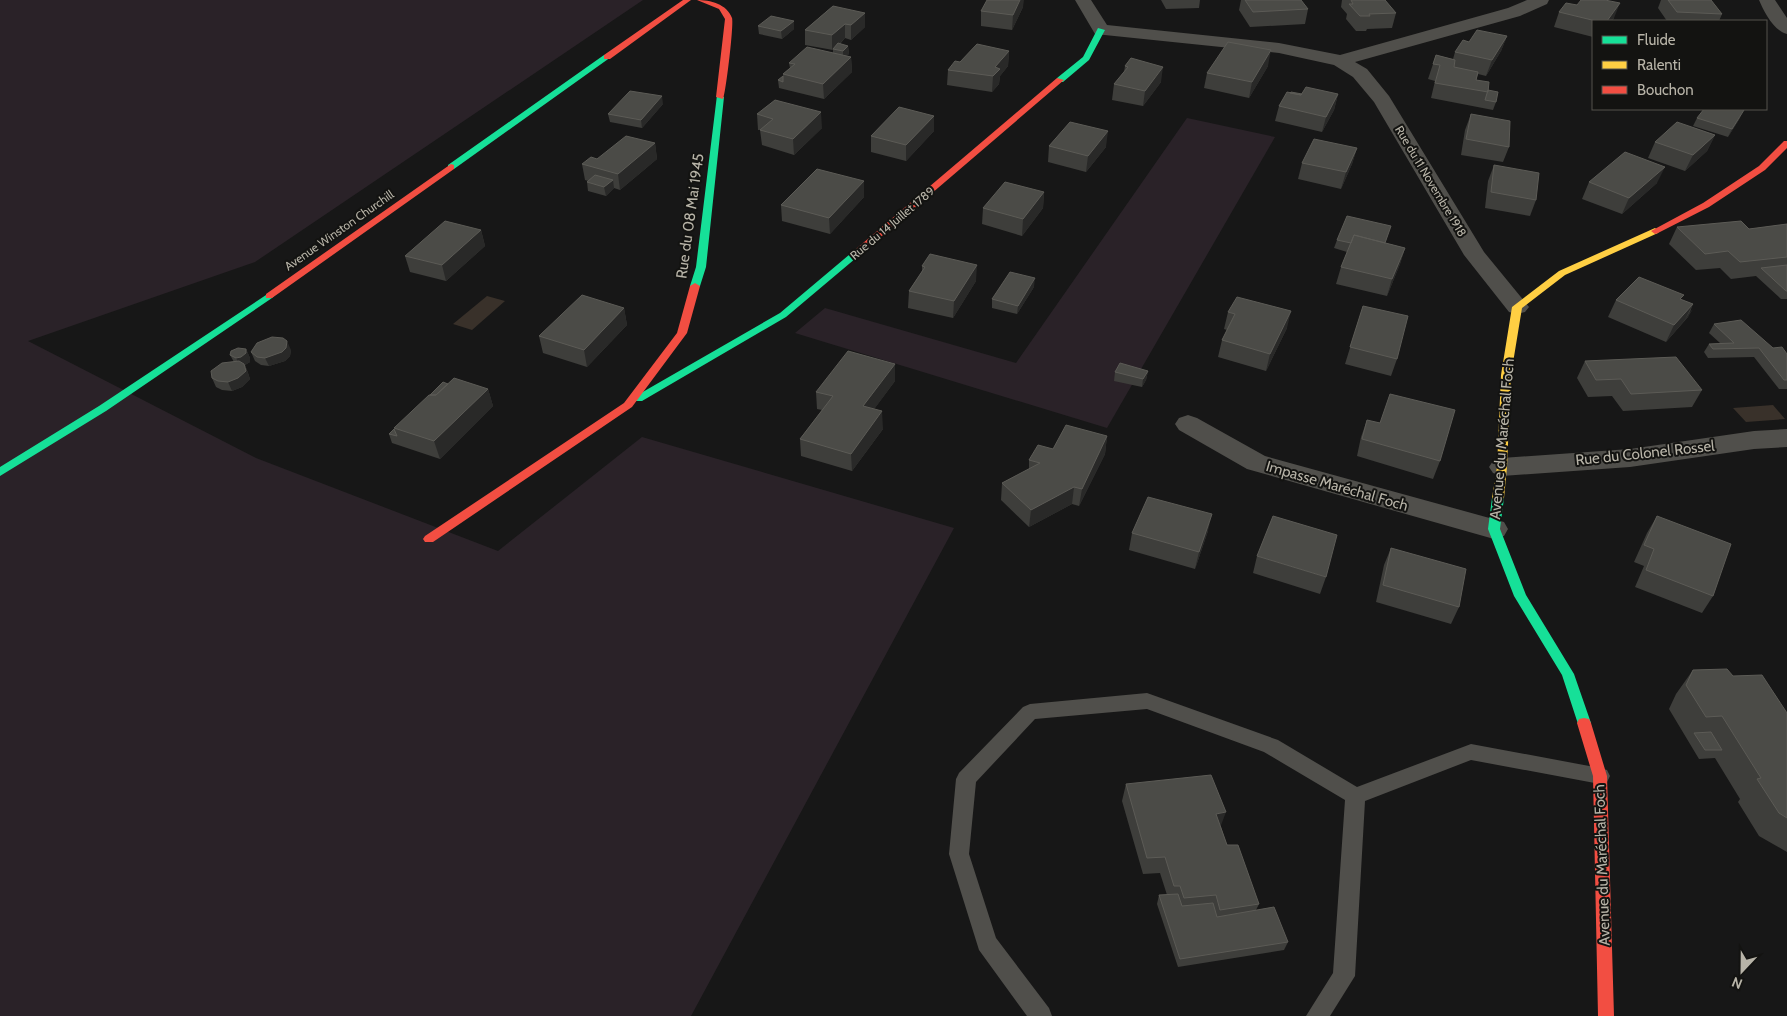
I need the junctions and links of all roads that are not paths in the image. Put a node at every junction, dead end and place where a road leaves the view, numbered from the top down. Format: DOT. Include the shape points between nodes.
graph roads {
  1 [pos="688,0"];
  2 [pos="700,0"];
  3 [pos="1083,0"];
  4 [pos="1541,0"];
  5 [pos="1767,0"];
  6 [pos="1787,29"];
  7 [pos="1101,30"];
  8 [pos="1340,61"];
  9 [pos="1787,143"];
  10 [pos="1517,307"];
  11 [pos="628,405"];
  12 [pos="1188,424"];
  13 [pos="1787,438"];
  14 [pos="1502,467"];
  15 [pos="0,472"];
  16 [pos="1494,529"];
  17 [pos="429,539"];
  18 [pos="1600,776"];
  19 [pos="1356,796"];
  20 [pos="1041,1016"];
  21 [pos="1317,1016"];
  22 [pos="1606,1016"];
  1 -- 15 [label="street, Avenue Winston Churchill" via="170,366"];
  2 -- 11 [label="street, Rue du 08 Mai 1945" via="722,8 729,19 701,267 682,333"];
  3 -- 7 [label="street"];
  4 -- 8 [label="street, Rue du 11 Novembre 1918" via="1514,12"];
  5 -- 6 [label="street"];
  7 -- 8 [label="street, Rue du 11 Novembre 1918" via="1279,48"];
  7 -- 11 [label="street, Rue du 14 Juillet 1789" via="1086,58 782,315"];
  8 -- 10 [label="street, Rue du 11 Novembre 1918" via="1360,73 1382,100 1475,255"];
  9 -- 10 [label="street" via="1762,168 1706,205 1630,244 1562,273"];
  10 -- 14 [label="street, Avenue du Maréchal Foch" via="1506,375"];
  11 -- 17 [label="street, Rue du 08 Mai 1945"];
  12 -- 16 [label="street, Impasse Maréchal Foch" via="1256,463"];
  13 -- 14 [label="street, Rue du Colonel Rossel" via="1630,458"];
  14 -- 16 [label="street, Avenue du Maréchal Foch"];
  16 -- 18 [label="street, Avenue du Maréchal Foch" via="1520,596 1568,674"];
  18 -- 19 [label="lane" via="1471,752"];
  18 -- 22 [label="street, Avenue du Maréchal Foch"];
  19 -- 20 [label="lane" via="1271,746 1147,701 1030,712 966,780 960,854 987,943"];
  19 -- 21 [label="lane" via="1344,976"];
}
